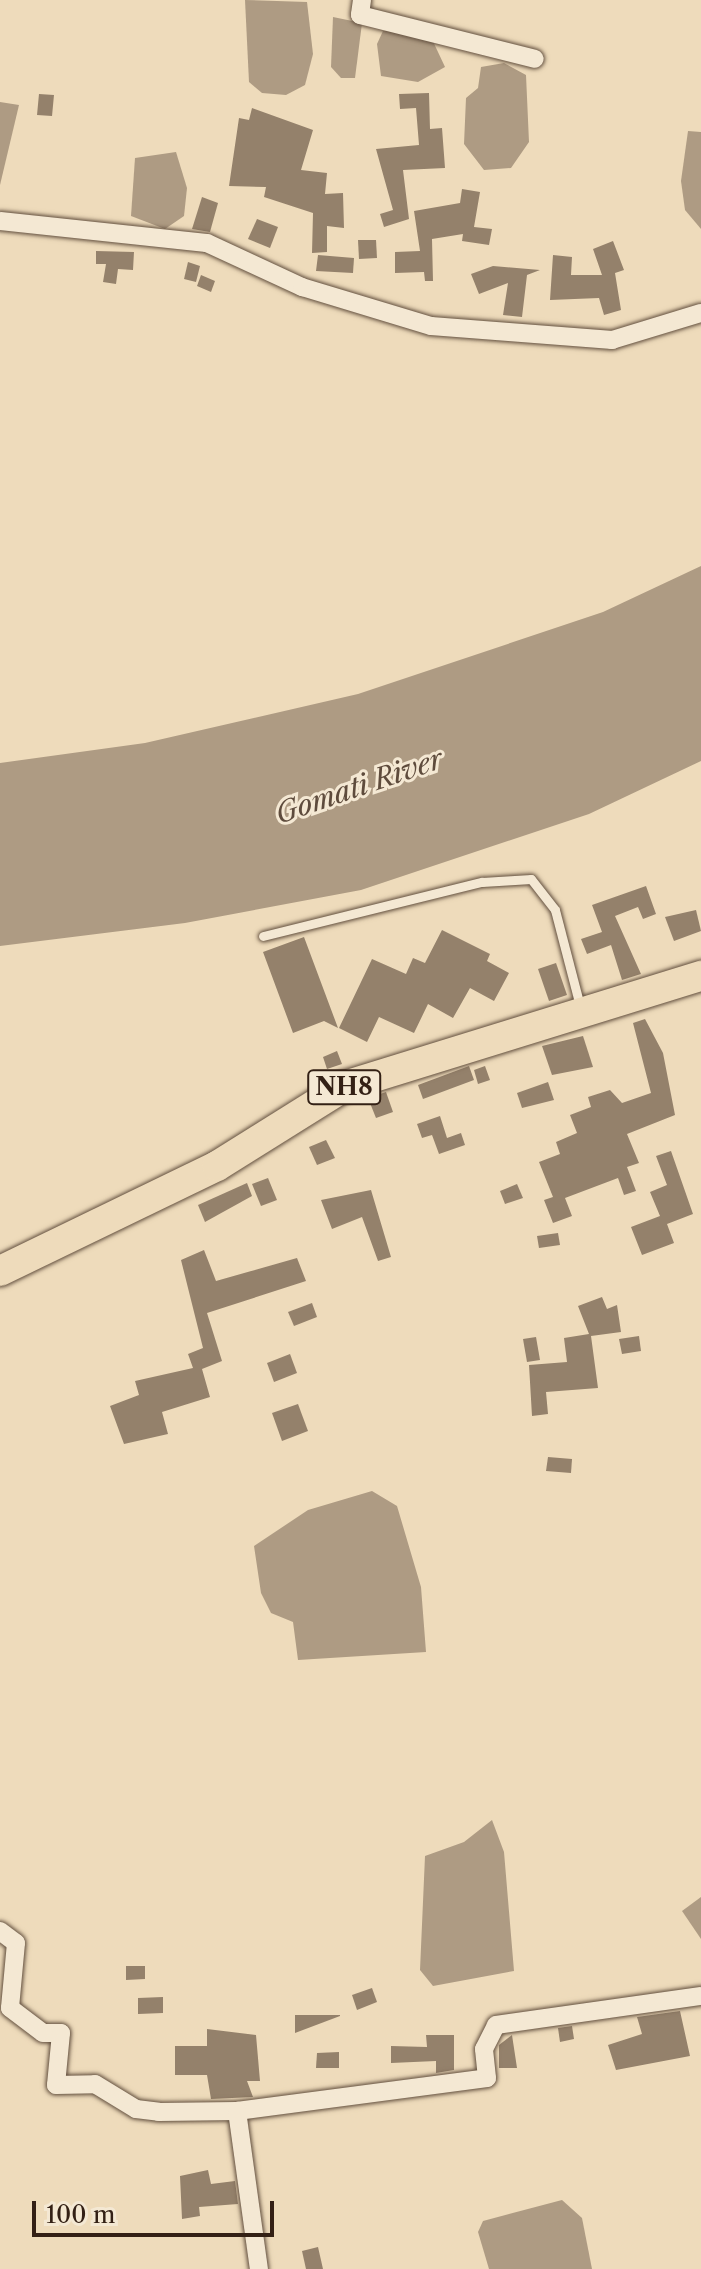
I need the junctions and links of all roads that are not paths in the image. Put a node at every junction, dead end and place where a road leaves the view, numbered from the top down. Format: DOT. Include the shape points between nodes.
graph roads {
  1 [pos="362,0"];
  2 [pos="535,59"];
  3 [pos="0,221"];
  4 [pos="701,313"];
  5 [pos="263,936"];
  6 [pos="701,976"];
  7 [pos="582,1013"];
  8 [pos="8,1268"];
  9 [pos="0,1931"];
  10 [pos="701,1996"];
  11 [pos="237,2111"];
  12 [pos="259,2269"];
  1 -- 2 [label="street" via="360,15"];
  3 -- 4 [label="street" via="207,243 302,287 431,326 612,340"];
  5 -- 7 [label="lane" via="482,882 531,879 555,910"];
  6 -- 7 [label="highway, NH8"];
  7 -- 8 [label="highway, NH8" via="345,1086 217,1166"];
  9 -- 11 [label="street" via="16,1943 10,2008 43,2033 61,2033 56,2085 95,2084 136,2109"];
  10 -- 11 [label="street" via="496,2025 484,2049 487,2078"];
  11 -- 12 [label="street"];
}
